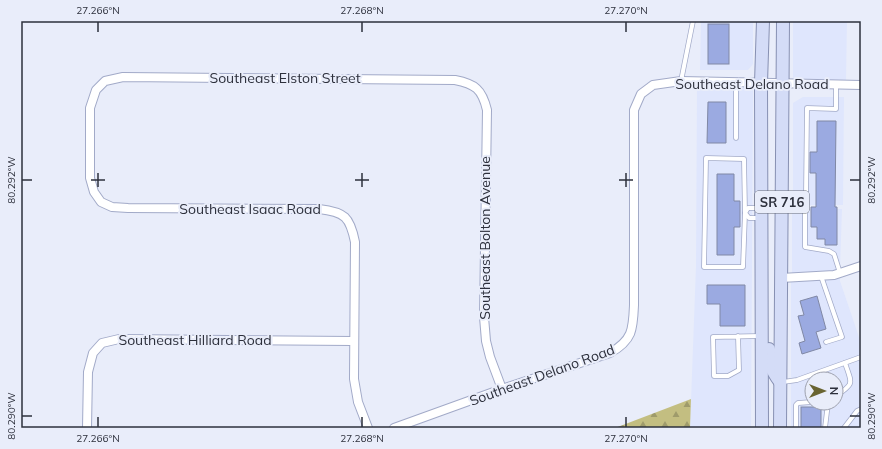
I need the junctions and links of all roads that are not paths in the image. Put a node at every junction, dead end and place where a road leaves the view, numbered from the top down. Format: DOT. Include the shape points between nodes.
graph roads {
  1 [pos="693,21"];
  2 [pos="763,21"];
  3 [pos="783,21"];
  4 [pos="681,81"];
  5 [pos="736,83"];
  6 [pos="761,83"];
  7 [pos="782,84"];
  8 [pos="836,84"];
  9 [pos="861,84"];
  10 [pos="476,88"];
  11 [pos="96,90"];
  12 [pos="736,138"];
  13 [pos="782,196"];
  14 [pos="805,211"];
  15 [pos="745,213"];
  16 [pos="762,213"];
  17 [pos="861,266"];
  18 [pos="840,273"];
  19 [pos="821,276"];
  20 [pos="781,278"];
  21 [pos="762,306"];
  22 [pos="738,336"];
  23 [pos="762,336"];
  24 [pos="353,341"];
  25 [pos="826,342"];
  26 [pos="861,357"];
  27 [pos="845,363"];
  28 [pos="780,382"];
  29 [pos="502,389"];
  30 [pos="844,390"];
  31 [pos="804,403"];
  32 [pos="861,409"];
  33 [pos="798,419"];
  34 [pos="826,420"];
  35 [pos="87,428"];
  36 [pos="368,428"];
  37 [pos="394,428"];
  38 [pos="762,428"];
  39 [pos="780,428"];
  40 [pos="844,428"];
  1 -- 4 [label="lane"];
  2 -- 6 [label="main road, SR 716"];
  3 -- 7 [label="main road, SR 716"];
  4 -- 5 [label="street, Southeast Delano Road"];
  4 -- 29 [label="street, Southeast Delano Road" via="653,85 641,94 634,110 634,305 630,335 621,347 610,353"];
  5 -- 6 [label="street, Southeast Delano Road"];
  5 -- 12 [label="lane"];
  6 -- 7 [label="street, Southeast Delano Road"];
  6 -- 16 [label="main road, SR 716"];
  7 -- 8 [label="street, Southeast Delano Road"];
  7 -- 13 [label="main road, SR 716"];
  8 -- 9 [label="street, Southeast Delano Road"];
  8 -- 13 [label="lane" via="836,109 807,108 806,196"];
  10 -- 11 [label="street, Southeast Elston Street" via="468,82 455,80 123,77 105,81"];
  10 -- 29 [label="street, Southeast Bolton Avenue" via="484,98 487,110 484,318 490,357"];
  11 -- 24 [label="street, Southeast Isaac Road" via="90,108 90,178 94,192 101,202 112,207 128,208 319,209 333,210 344,216 352,227 355,242"];
  13 -- 20 [label="main road, SR 716"];
  14 -- 18 [label="lane" via="806,247 829,250 834,254"];
  15 -- 15 [label="lane" via="744,158 706,158 704,267 743,267"];
  15 -- 16 [label="lane" via="749,218"];
  15 -- 16 [label="lane" via="748,208"];
  16 -- 21 [label="main road, SR 716"];
  17 -- 18 [label="street"];
  18 -- 19 [label="street"];
  19 -- 20 [label="street"];
  19 -- 25 [label="lane" via="842,337"];
  20 -- 28 [label="main road, SR 716"];
  21 -- 23 [label="main road, SR 716"];
  21 -- 28 [label="main road" via="769,317 769,362"];
  22 -- 22 [label="lane" via="713,337 714,376 728,376 738,370"];
  22 -- 23 [label="lane"];
  23 -- 38 [label="main road, SR 716"];
  24 -- 35 [label="street, Southeast Hilliard Road" via="119,339 102,343 93,353 88,372"];
  24 -- 36 [label="street, Southeast Isaac Road" via="354,379 358,402"];
  26 -- 27 [label="lane"];
  27 -- 28 [label="lane" via="797,380"];
  27 -- 30 [label="lane" via="851,385"];
  28 -- 39 [label="main road, SR 716"];
  29 -- 37 [label="street, Southeast Delano Road"];
  31 -- 33 [label="lane" via="796,405"];
  32 -- 40 [label="lane"];
  34 -- 34 [label="lane" via="820,418"];
}
